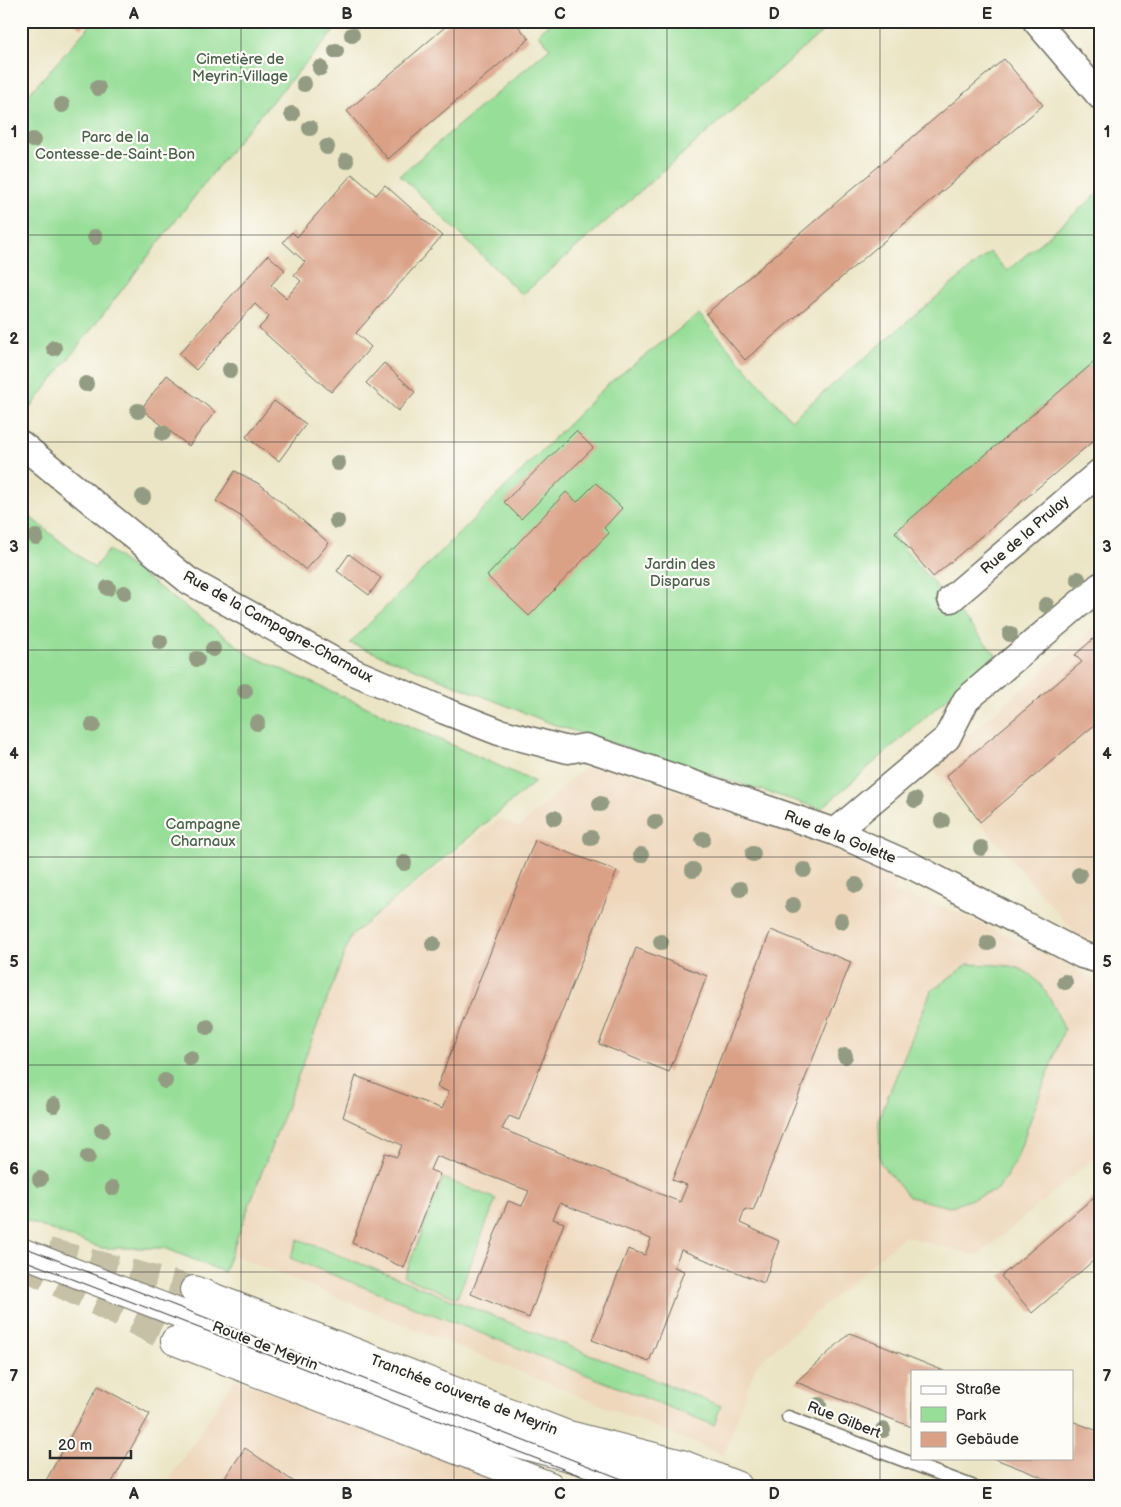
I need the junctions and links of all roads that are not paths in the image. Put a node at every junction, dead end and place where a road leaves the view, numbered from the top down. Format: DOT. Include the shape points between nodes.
graph roads {
  1 [pos="1036,21"];
  2 [pos="1100,96"];
  3 [pos="21,444"];
  4 [pos="1100,472"];
  5 [pos="1100,586"];
  6 [pos="951,599"];
  7 [pos="568,750"];
  8 [pos="835,832"];
  9 [pos="1100,960"];
  10 [pos="21,1252"];
  11 [pos="194,1290"];
  12 [pos="175,1342"];
  13 [pos="788,1417"];
  14 [pos="509,1441"];
  15 [pos="550,1486"];
  16 [pos="595,1486"];
  17 [pos="676,1486"];
  18 [pos="738,1486"];
  19 [pos="972,1486"];
  1 -- 2 [label="street"];
  3 -- 7 [label="street, Rue de la Campagne-Charnaux" via="189,581 354,672 499,732"];
  4 -- 6 [label="street, Rue de la Prulay"];
  5 -- 8 [label="street" via="966,700 947,738"];
  7 -- 8 [label="street, Rue de la Golette" via="585,748"];
  8 -- 9 [label="street, Rue de la Golette" via="914,867 1082,954"];
  10 -- 14 [label="main road, Route de Meyrin"];
  11 -- 18 [label="main road, Tranchée couverte de Meyrin" via="565,1434 682,1464"];
  12 -- 15 [label="main road"];
  13 -- 19 [label="lane, Rue Gilbert"];
  14 -- 16 [label="main road"];
  14 -- 17 [label="main road"];
}
